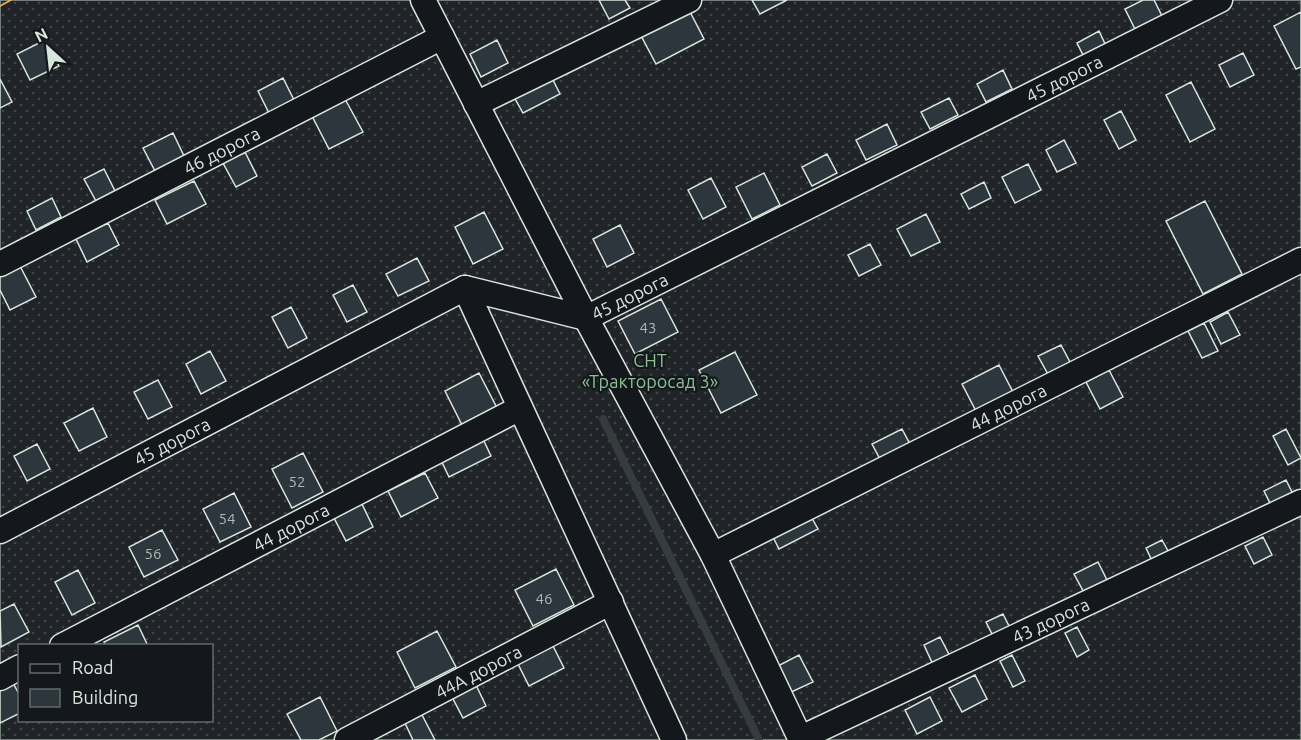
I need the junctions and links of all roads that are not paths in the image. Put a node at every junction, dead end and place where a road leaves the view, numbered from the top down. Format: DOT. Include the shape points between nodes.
graph roads {
  1 [pos="423,0"];
  2 [pos="689,0"];
  3 [pos="1220,0"];
  4 [pos="442,37"];
  5 [pos="476,104"];
  6 [pos="1301,260"];
  7 [pos="0,264"];
  8 [pos="465,288"];
  9 [pos="586,318"];
  10 [pos="520,408"];
  11 [pos="1301,502"];
  12 [pos="0,531"];
  13 [pos="714,555"];
  14 [pos="611,602"];
  15 [pos="64,644"];
  16 [pos="18,669"];
  17 [pos="0,678"];
  18 [pos="801,739"];
  19 [pos="347,740"];
  20 [pos="674,740"];
  1 -- 4 [label="street"];
  2 -- 5 [label="street"];
  3 -- 9 [label="street, 45 дорога"];
  4 -- 5 [label="street"];
  4 -- 7 [label="street, 46 дорога"];
  5 -- 9 [label="street"];
  6 -- 13 [label="street, 44 дорога"];
  8 -- 9 [label="street, 45 дорога"];
  8 -- 10 [label="street"];
  8 -- 12 [label="street, 45 дорога"];
  9 -- 13 [label="street"];
  10 -- 14 [label="street"];
  10 -- 15 [label="street, 44 дорога"];
  11 -- 18 [label="street, 43 дорога"];
  13 -- 18 [label="street"];
  14 -- 19 [label="street, 44А дорога"];
  14 -- 20 [label="street"];
  16 -- 17 [label="street"];
}
